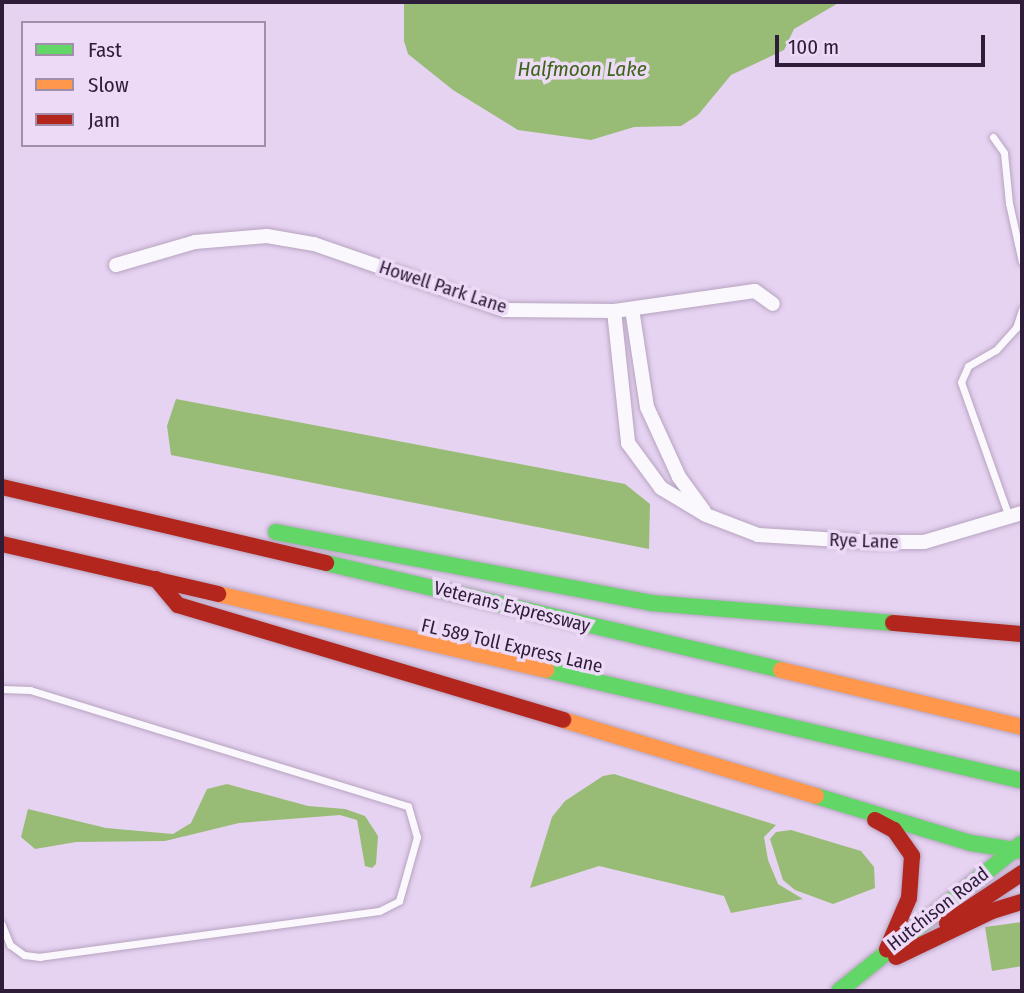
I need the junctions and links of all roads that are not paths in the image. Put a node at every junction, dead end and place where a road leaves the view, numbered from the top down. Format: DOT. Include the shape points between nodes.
graph roads {
  1 [pos="993,137"];
  2 [pos="1022,262"];
  3 [pos="116,265"];
  4 [pos="773,304"];
  5 [pos="632,309"];
  6 [pos="1022,310"];
  7 [pos="614,311"];
  8 [pos="647,407"];
  9 [pos="625,411"];
  10 [pos="670,456"];
  11 [pos="649,471"];
  12 [pos="2,487"];
  13 [pos="2,503"];
  14 [pos="109,512"];
  15 [pos="706,515"];
  16 [pos="1016,516"];
  17 [pos="230,522"];
  18 [pos="2,528"];
  19 [pos="257,528"];
  20 [pos="2,544"];
  21 [pos="156,579"];
  22 [pos="460,596"];
  23 [pos="1022,634"];
  24 [pos="2,689"];
  25 [pos="1022,727"];
  26 [pos="1022,765"];
  27 [pos="1022,781"];
  28 [pos="815,796"];
  29 [pos="1018,848"];
  30 [pos="1022,873"];
  31 [pos="1022,902"];
  32 [pos="2,925"];
  33 [pos="892,953"];
  34 [pos="839,991"];
  1 -- 2 [label="lane" via="1004,153"];
  3 -- 7 [label="street, Howell Park Lane" via="195,243 267,236 314,244 505,310"];
  4 -- 5 [label="street, Howell Park Lane" via="755,291"];
  5 -- 7 [label="street, Howell Park Lane"];
  5 -- 8 [label="street"];
  6 -- 16 [label="lane" via="1016,328 996,350 968,366 961,382"];
  7 -- 9 [label="street, Rye Lane"];
  8 -- 9 [label="street"];
  8 -- 10 [label="street"];
  9 -- 11 [label="street, Rye Lane" via="628,443"];
  10 -- 11 [label="street"];
  10 -- 15 [label="street"];
  11 -- 15 [label="street, Rye Lane" via="661,488"];
  12 -- 14 [label="main road, Veterans Expressway"];
  13 -- 22 [label="main road, FL 589 Toll Express Lane" via="409,597"];
  14 -- 17 [label="main road" via="151,506"];
  14 -- 22 [label="main road, Veterans Expressway" via="400,578"];
  15 -- 16 [label="street, Rye Lane" via="758,535 873,542 924,542"];
  18 -- 26 [label="main road, FL 589 Toll Express Lane"];
  19 -- 23 [label="main road" via="651,603"];
  20 -- 21 [label="main road"];
  21 -- 27 [label="main road"];
  21 -- 28 [label="main road" via="178,604"];
  22 -- 25 [label="main road, Veterans Expressway"];
  24 -- 32 [label="lane" via="30,690 408,806 417,837 399,901 379,911 40,957 24,955 10,946"];
  28 -- 29 [label="main road"];
  28 -- 33 [label="main road" via="894,830 912,856 909,898"];
  29 -- 33 [label="main road, Hutchison Road"];
  30 -- 33 [label="main road, Hutchison Road"];
  31 -- 33 [label="main road"];
  33 -- 34 [label="main road, Hutchison Road"];
}
